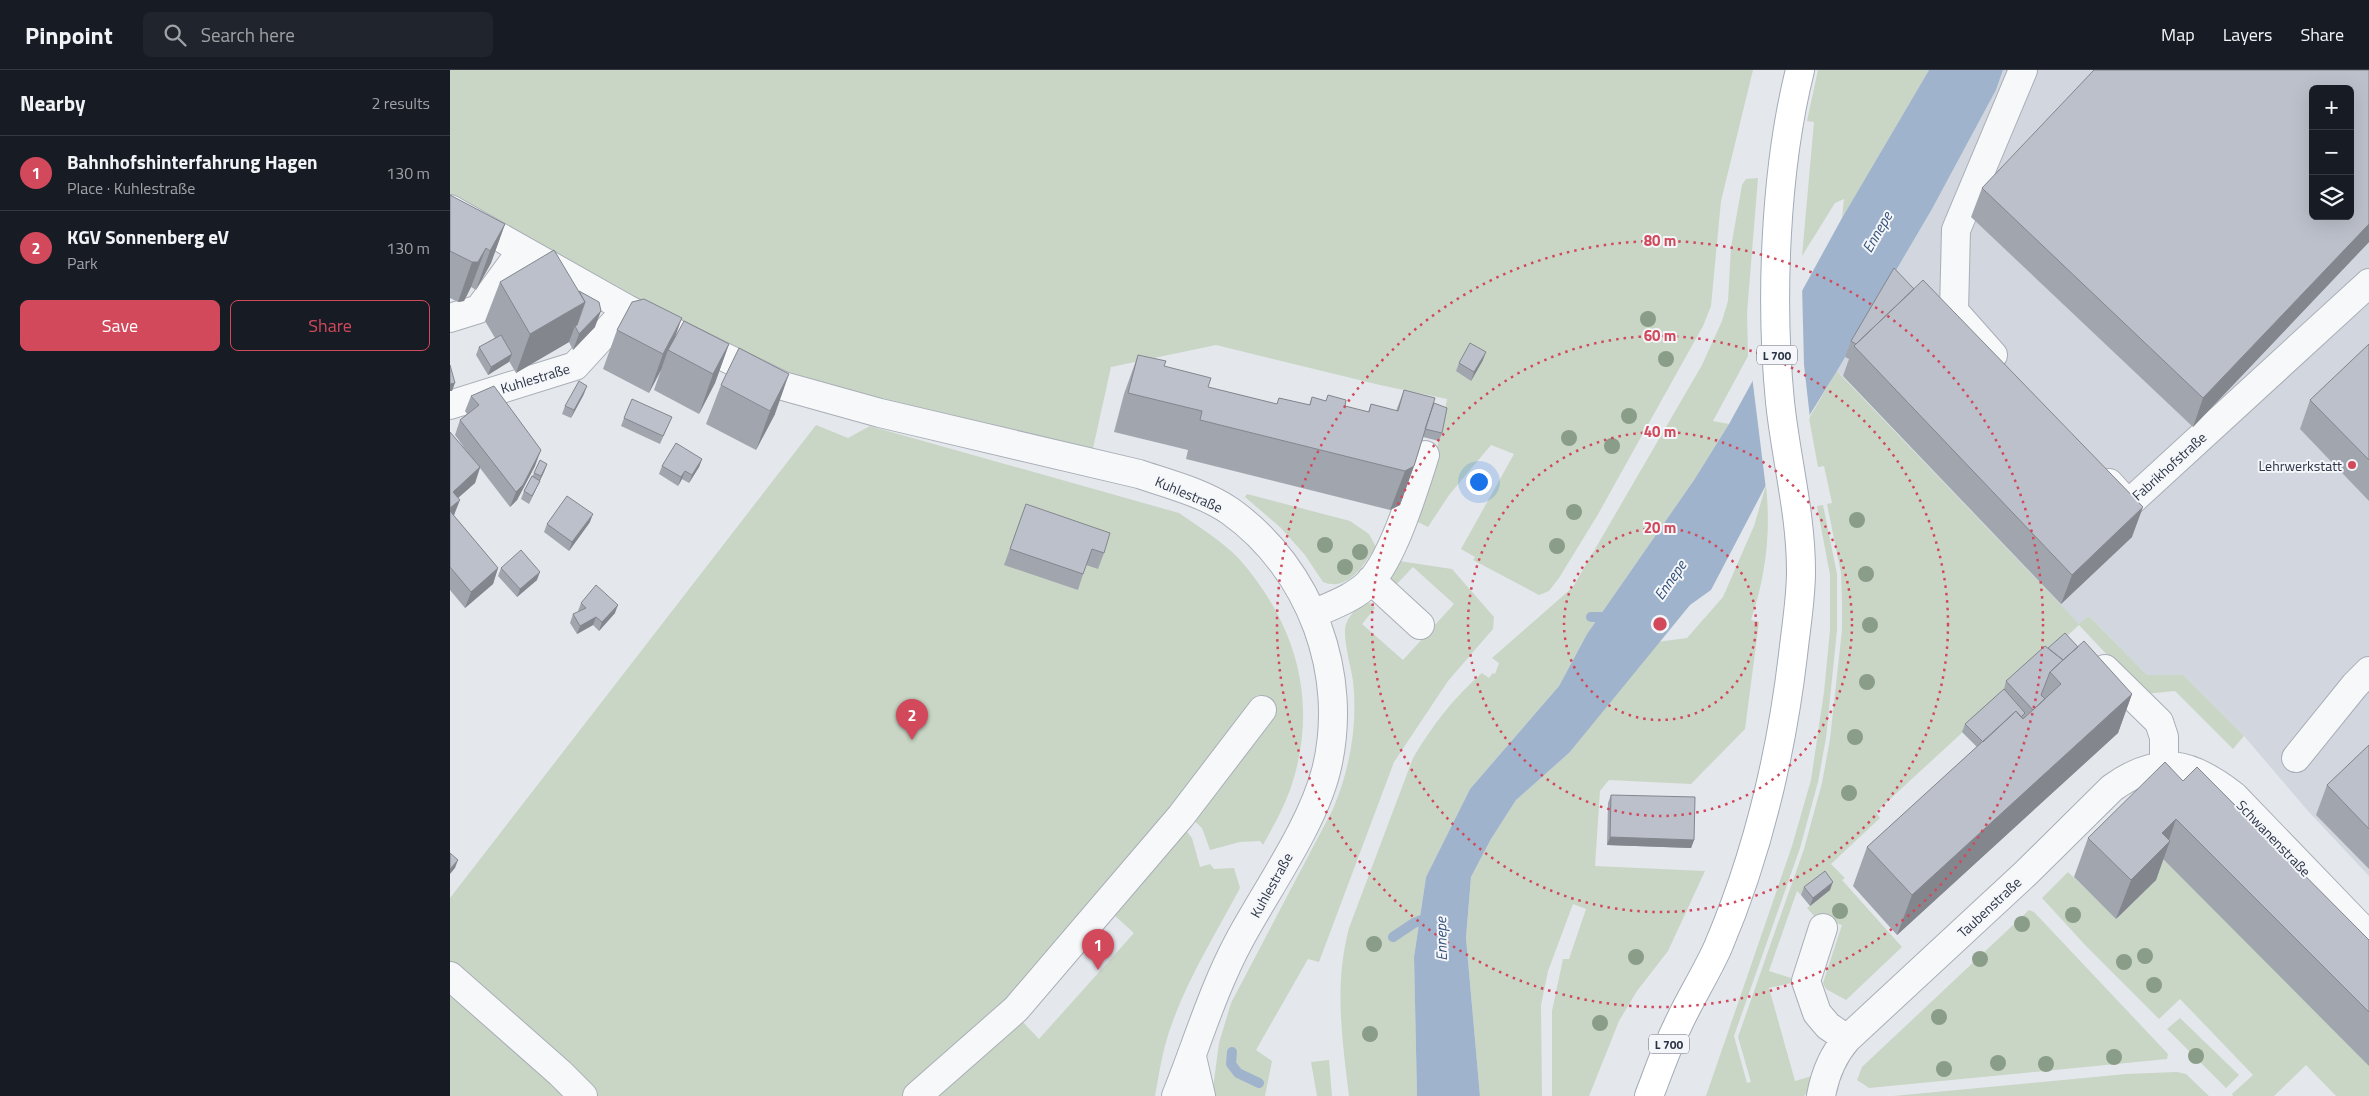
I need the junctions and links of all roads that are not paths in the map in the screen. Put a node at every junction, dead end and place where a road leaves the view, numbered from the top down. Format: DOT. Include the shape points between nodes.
graph roads {
  1 [pos="1800,70"];
  2 [pos="2024,70"];
  3 [pos="450,209"];
  4 [pos="522,250"];
  5 [pos="2369,283"];
  6 [pos="627,309"];
  7 [pos="450,318"];
  8 [pos="2012,375"];
  9 [pos="450,405"];
  10 [pos="1425,455"];
  11 [pos="2096,468"];
  12 [pos="1371,580"];
  13 [pos="1313,614"];
  14 [pos="1420,625"];
  15 [pos="2098,663"];
  16 [pos="2369,672"];
  17 [pos="1262,710"];
  18 [pos="2296,758"];
  19 [pos="2164,767"];
  20 [pos="1823,928"];
  21 [pos="2369,936"];
  22 [pos="450,976"];
  23 [pos="1847,1038"];
  24 [pos="1192,1057"];
  25 [pos="583,1096"];
  26 [pos="917,1096"];
  27 [pos="1176,1096"];
  28 [pos="1202,1096"];
  29 [pos="1649,1096"];
  30 [pos="1821,1096"];
  1 -- 29 [label="main road, L 700" via="1788,135 1776,257 1780,402 1796,506 1801,573 1778,762 1735,904 1716,950 1676,1027"];
  2 -- 8 [label="street" via="1956,230 1954,311"];
  3 -- 4 [label="street, Kuhlestraße"];
  4 -- 6 [label="street, Kuhlestraße"];
  4 -- 7 [label="street" via="479,308"];
  5 -- 11 [label="street, Fabrikhofstraße" via="2128,504"];
  6 -- 9 [label="street, Kuhlestraße" via="576,366"];
  6 -- 13 [label="street, Kuhlestraße" via="783,386 880,413 1139,474 1198,495 1229,511 1276,554"];
  10 -- 12 [label="street" via="1405,516"];
  12 -- 13 [label="street" via="1343,602"];
  12 -- 14 [label="street"];
  13 -- 24 [label="street, Kuhlestraße" via="1325,649 1334,697 1326,772 1313,806 1240,939 1200,1028"];
  15 -- 19 [label="street" via="2159,722 2164,737"];
  16 -- 18 [label="street"];
  17 -- 26 [label="street" via="1181,816 1016,1009"];
  19 -- 21 [label="street, Schwanenstraße" via="2195,770 2234,796"];
  19 -- 23 [label="street, Taubenstraße" via="2140,772 2112,788 2026,873"];
  20 -- 23 [label="street" via="1806,982 1817,1014"];
  22 -- 25 [label="street"];
  23 -- 30 [label="street, Taubenstraße" via="1835,1052"];
  24 -- 27 [label="street, Kuhlestraße"];
  24 -- 28 [label="street, Kuhlestraße"];
}
